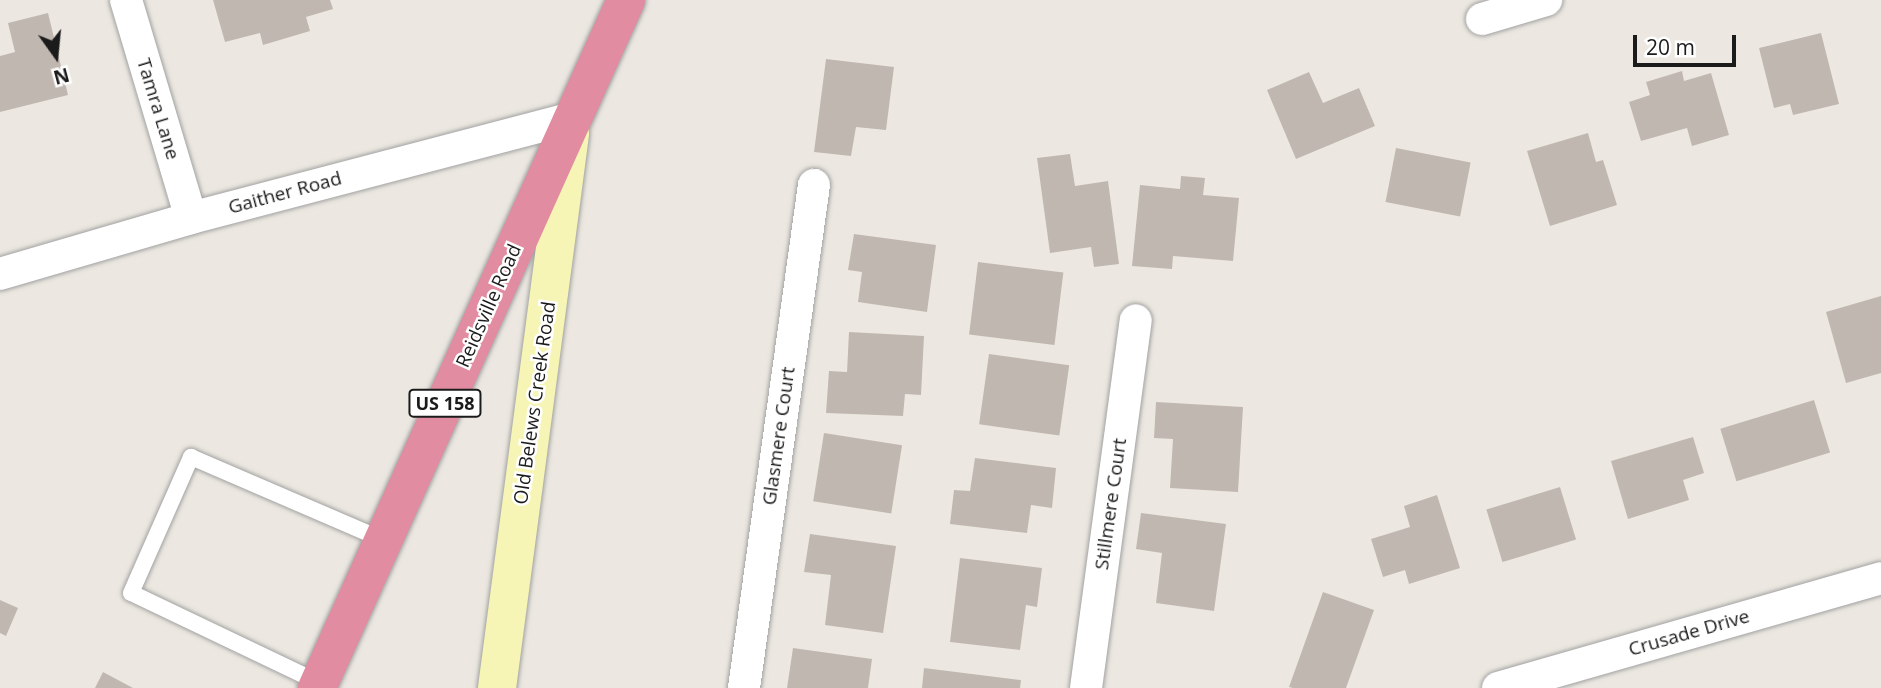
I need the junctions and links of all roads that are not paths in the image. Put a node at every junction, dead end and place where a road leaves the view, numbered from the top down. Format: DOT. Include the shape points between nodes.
graph roads {
  1 [pos="126,0"];
  2 [pos="626,0"];
  3 [pos="1546,0"];
  4 [pos="1482,19"];
  5 [pos="573,118"];
  6 [pos="814,184"];
  7 [pos="191,218"];
  8 [pos="0,274"];
  9 [pos="1136,320"];
  10 [pos="384,540"];
  11 [pos="1881,578"];
  12 [pos="318,686"];
  13 [pos="497,688"];
  14 [pos="744,688"];
  15 [pos="1086,688"];
  16 [pos="1498,688"];
  1 -- 7 [label="street, Tamra Lane"];
  2 -- 5 [label="highway, Reidsville Road / US 158"];
  3 -- 4 [label="street"];
  5 -- 7 [label="street, Gaither Road"];
  5 -- 10 [label="highway, Reidsville Road / US 158"];
  5 -- 13 [label="street, Old Belews Creek Road"];
  6 -- 14 [label="street, Glasmere Court"];
  7 -- 8 [label="street, Gaither Road"];
  9 -- 15 [label="street, Stillmere Court"];
  10 -- 12 [label="highway, Reidsville Road / US 158"];
  10 -- 12 [label="lane" via="191,457 131,593"];
  11 -- 16 [label="street, Crusade Drive"];
}
